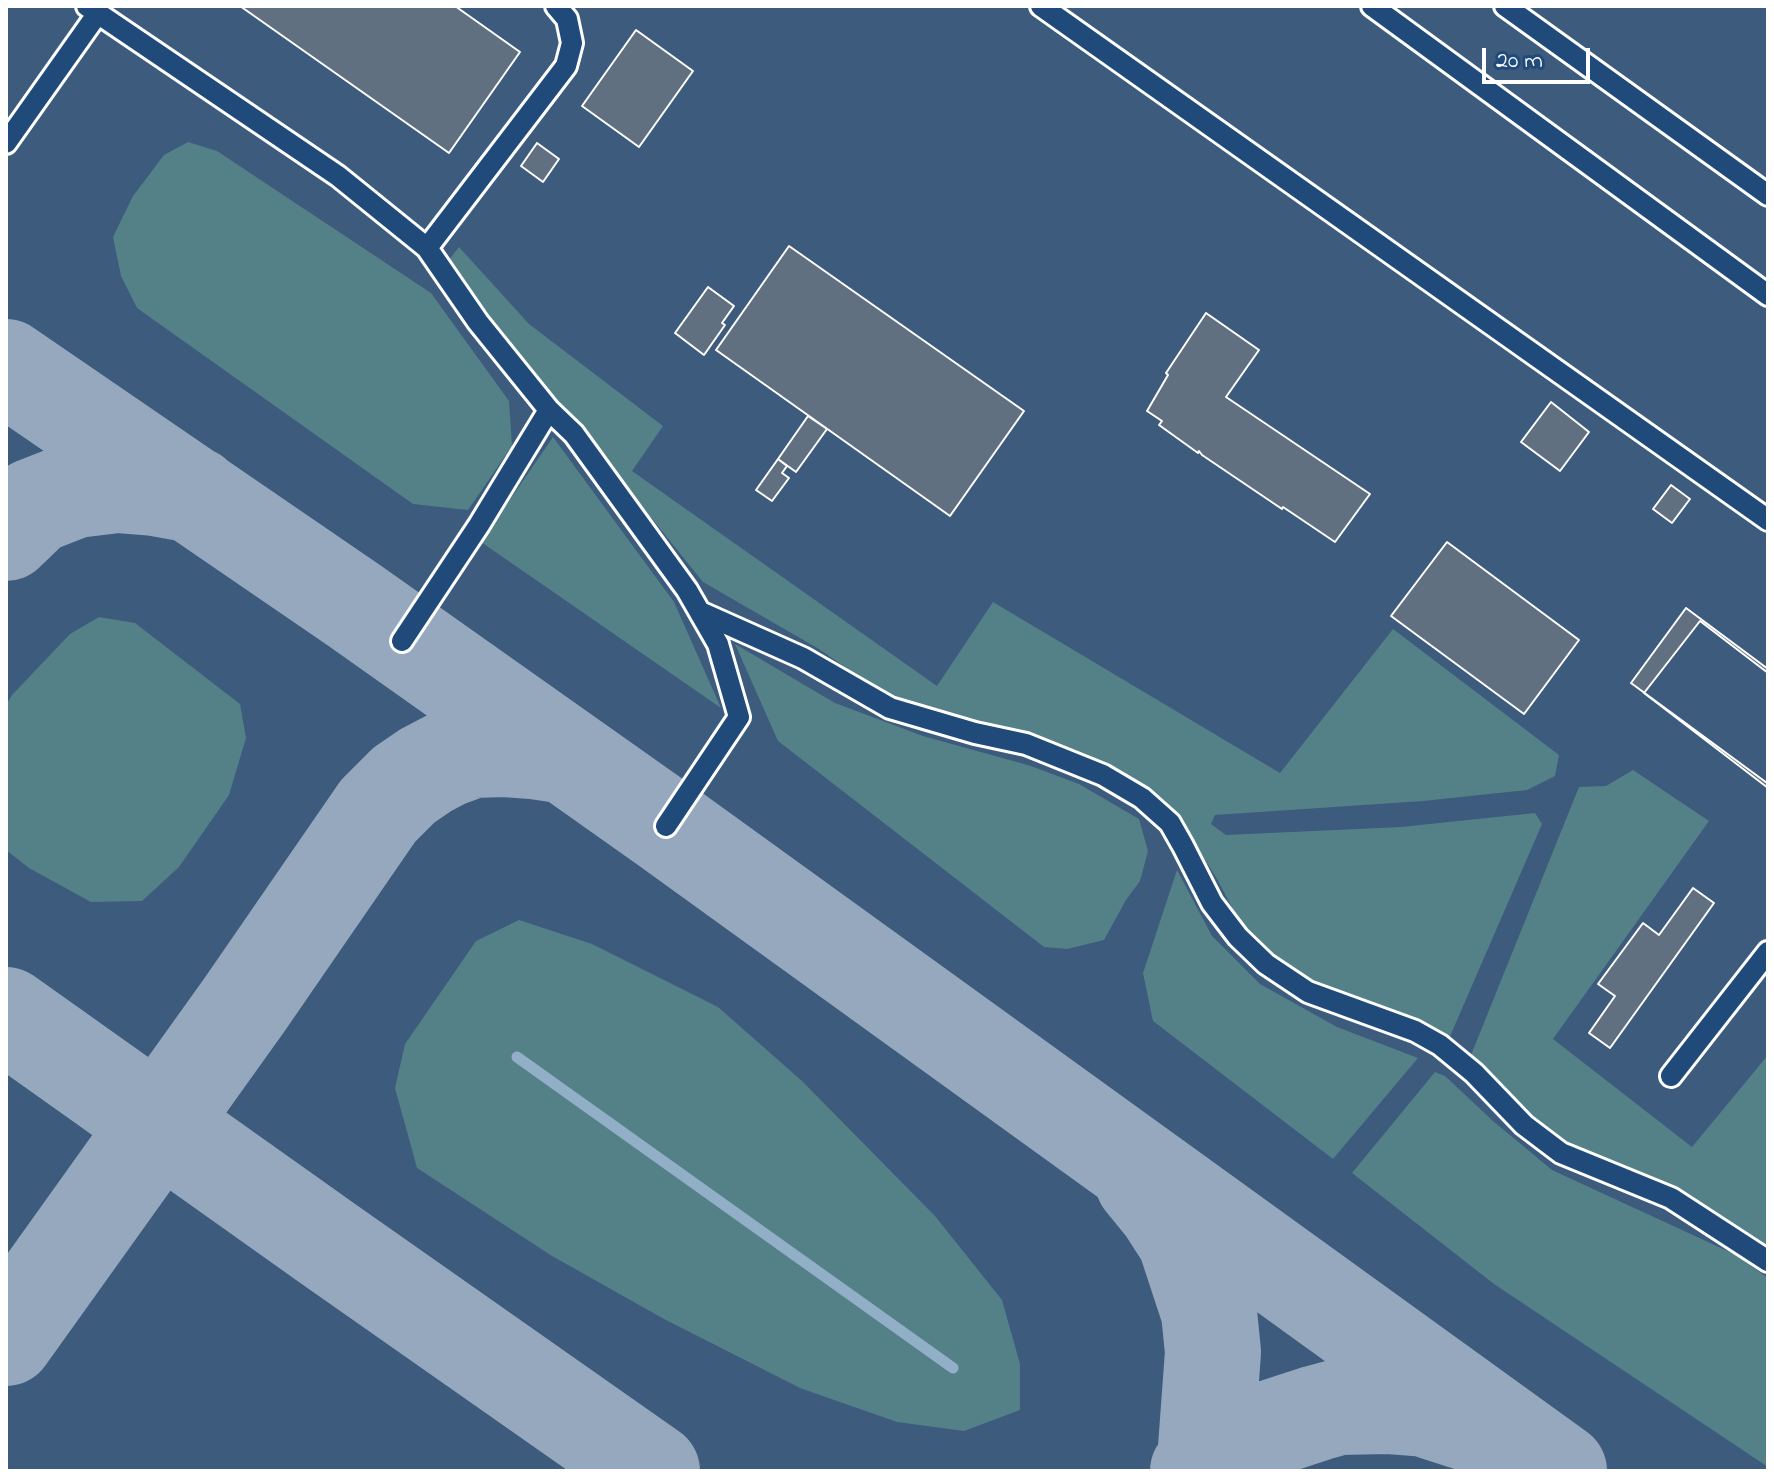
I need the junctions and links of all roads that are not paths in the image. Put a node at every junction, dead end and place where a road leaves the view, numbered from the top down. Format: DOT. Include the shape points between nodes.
graph roads {
  1 [pos="556,6"];
  2 [pos="1041,6"];
  3 [pos="1372,6"];
  4 [pos="1505,6"];
  5 [pos="92,10"];
  6 [pos="6,143"];
  7 [pos="1768,195"];
  8 [pos="427,248"];
  9 [pos="1768,295"];
  10 [pos="549,410"];
  11 [pos="1768,520"];
  12 [pos="700,612"];
  13 [pos="402,641"];
  14 [pos="666,826"];
  15 [pos="1768,952"];
  16 [pos="1671,1076"];
  17 [pos="1768,1261"];
  1 -- 8 [label="lane" via="567,19 572,43 566,66"];
  2 -- 11 [label="lane"];
  3 -- 9 [label="lane"];
  4 -- 7 [label="lane"];
  5 -- 6 [label="lane"];
  5 -- 8 [label="lane" via="338,176"];
  8 -- 10 [label="lane"];
  10 -- 12 [label="lane" via="574,434"];
  10 -- 13 [label="lane"];
  12 -- 14 [label="lane" via="718,644 739,717"];
  12 -- 17 [label="lane" via="803,658 890,708 1026,744 1103,775 1142,798 1170,823 1212,903 1266,964 1308,992 1440,1045 1561,1153 1671,1198"];
  15 -- 16 [label="lane"];
}
